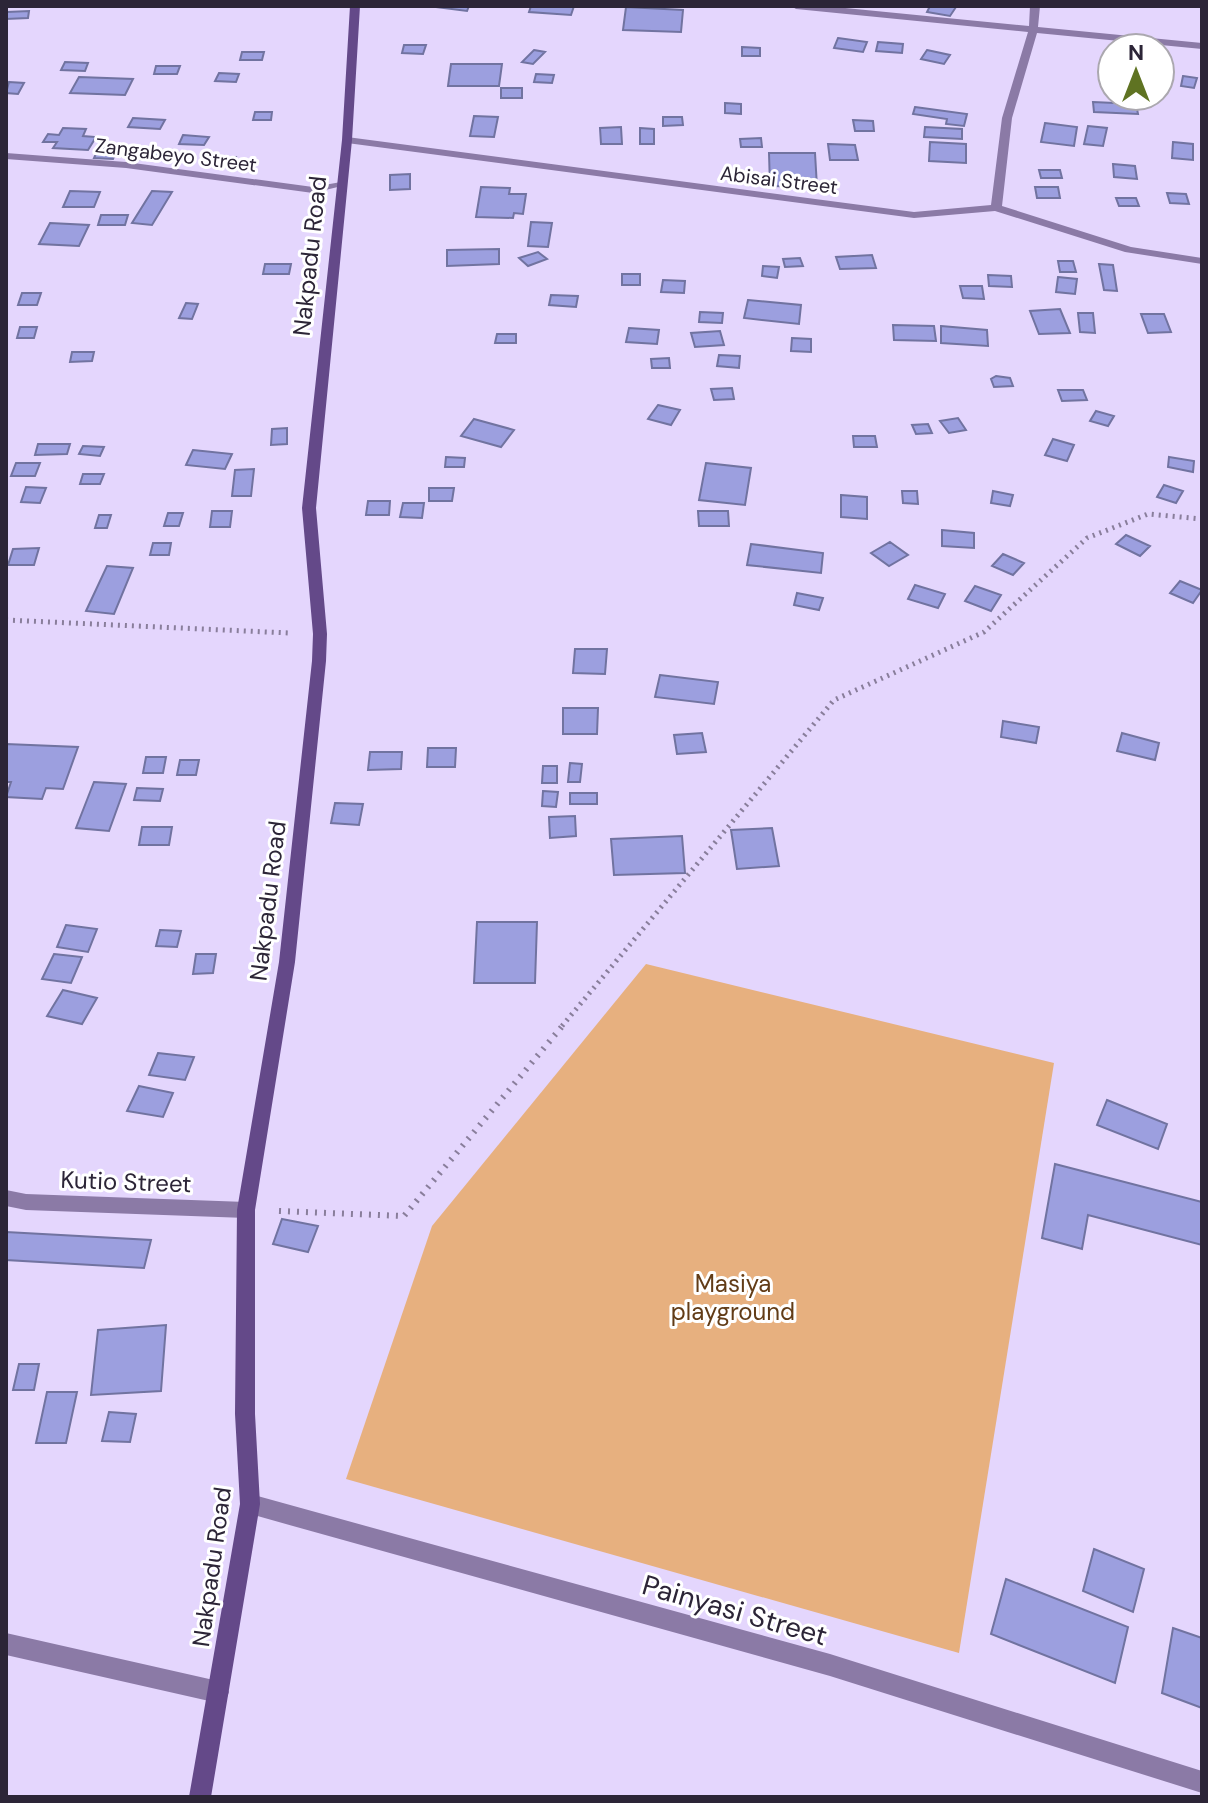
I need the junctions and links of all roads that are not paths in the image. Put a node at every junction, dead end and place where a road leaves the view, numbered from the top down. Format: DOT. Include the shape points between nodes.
graph roads {
  1 [pos="355,6"];
  2 [pos="796,6"];
  3 [pos="1035,6"];
  4 [pos="1033,31"];
  5 [pos="1202,46"];
  6 [pos="347,140"];
  7 [pos="6,156"];
  8 [pos="341,185"];
  9 [pos="996,208"];
  10 [pos="1202,261"];
  11 [pos="6,1198"];
  12 [pos="246,1210"];
  13 [pos="250,1504"];
  14 [pos="6,1644"];
  15 [pos="218,1692"];
  16 [pos="1202,1782"];
  17 [pos="200,1797"];
  1 -- 6 [label="street, Nakpadu Road"];
  2 -- 4 [label="street"];
  3 -- 4 [label="street"];
  4 -- 5 [label="street"];
  4 -- 9 [label="street" via="1007,118"];
  6 -- 8 [label="street, Nakpadu Road"];
  6 -- 9 [label="street, Abisai Street" via="914,215"];
  7 -- 8 [label="street, Zangabeyo Street" via="126,165 313,190"];
  8 -- 12 [label="street, Nakpadu Road" via="309,508 320,634 287,962"];
  9 -- 10 [label="street, Abisai Street" via="1129,250"];
  11 -- 12 [label="street, Kutio Street"];
  12 -- 13 [label="street, Nakpadu Road"];
  13 -- 15 [label="street, Nakpadu Road"];
  13 -- 16 [label="street, Painyasi Street" via="830,1665"];
  14 -- 15 [label="street"];
  15 -- 17 [label="street, Nakpadu Road"];
}
